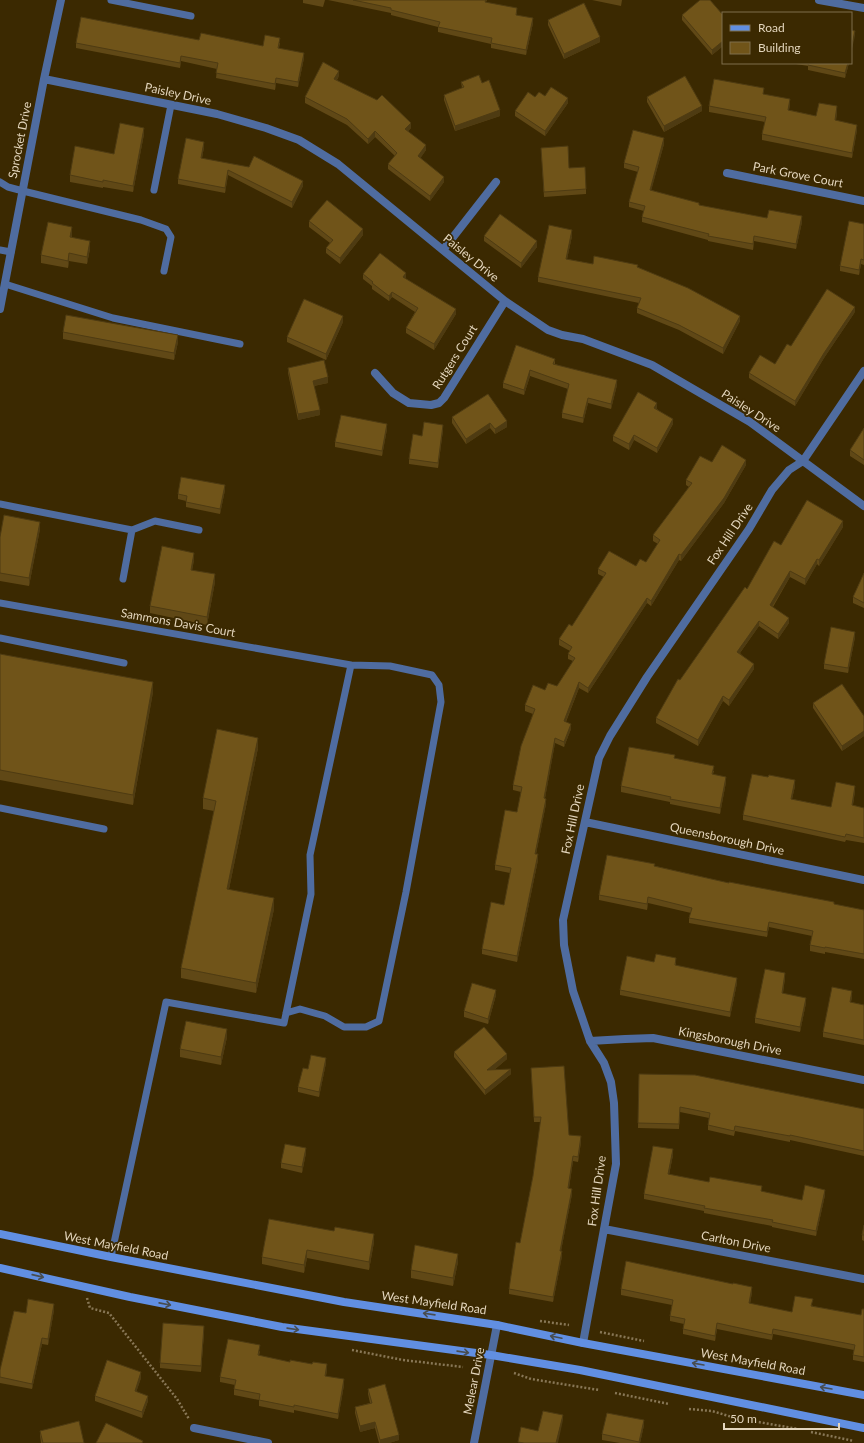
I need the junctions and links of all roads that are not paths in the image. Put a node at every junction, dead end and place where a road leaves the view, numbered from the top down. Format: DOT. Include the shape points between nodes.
graph roads {
  1 [pos="61,0"];
  2 [pos="111,0"];
  3 [pos="820,0"];
  4 [pos="864,8"];
  5 [pos="191,16"];
  6 [pos="44,79"];
  7 [pos="172,105"];
  8 [pos="727,173"];
  9 [pos="0,182"];
  10 [pos="496,182"];
  11 [pos="154,190"];
  12 [pos="23,191"];
  13 [pos="864,201"];
  14 [pos="0,250"];
  15 [pos="443,250"];
  16 [pos="11,252"];
  17 [pos="164,271"];
  18 [pos="3,290"];
  19 [pos="505,301"];
  20 [pos="0,309"];
  21 [pos="240,344"];
  22 [pos="864,371"];
  23 [pos="375,373"];
  24 [pos="802,461"];
  25 [pos="0,504"];
  26 [pos="864,506"];
  27 [pos="132,530"];
  28 [pos="199,530"];
  29 [pos="123,579"];
  30 [pos="0,603"];
  31 [pos="0,638"];
  32 [pos="124,663"];
  33 [pos="351,665"];
  34 [pos="0,808"];
  35 [pos="585,822"];
  36 [pos="104,829"];
  37 [pos="864,880"];
  38 [pos="286,1013"];
  39 [pos="590,1041"];
  40 [pos="864,1080"];
  41 [pos="604,1228"];
  42 [pos="0,1235"];
  43 [pos="111,1257"];
  44 [pos="0,1268"];
  45 [pos="864,1279"];
  46 [pos="497,1324"];
  47 [pos="583,1343"];
  48 [pos="491,1355"];
  49 [pos="864,1395"];
  50 [pos="194,1428"];
  51 [pos="864,1428"];
  52 [pos="268,1443"];
  53 [pos="474,1443"];
  1 -- 6 [label="street, Sprocket Drive"];
  2 -- 5 [label="lane"];
  3 -- 4 [label="street"];
  6 -- 7 [label="street, Paisley Drive"];
  6 -- 12 [label="street, Sprocket Drive"];
  7 -- 11 [label="lane"];
  7 -- 15 [label="street, Paisley Drive" via="217,114 299,140 338,164"];
  8 -- 13 [label="street, Park Grove Court"];
  9 -- 12 [label="lane"];
  10 -- 15 [label="street"];
  12 -- 16 [label="street, Sprocket Drive"];
  12 -- 17 [label="lane" via="141,220 166,229 171,237"];
  14 -- 16 [label="lane"];
  15 -- 19 [label="street, Paisley Drive"];
  16 -- 18 [label="street, Sprocket Drive"];
  18 -- 20 [label="street, Sprocket Drive"];
  18 -- 21 [label="lane" via="112,318"];
  19 -- 23 [label="street, Rutgers Court" via="439,402 431,405 409,403 393,393"];
  19 -- 24 [label="street, Paisley Drive" via="548,330 583,339 652,365 750,422"];
  22 -- 24 [label="street, Fox Hill Drive"];
  24 -- 26 [label="street, Paisley Drive"];
  24 -- 35 [label="street, Fox Hill Drive" via="789,470 772,490 749,529 647,677 610,736 599,758"];
  25 -- 27 [label="lane"];
  27 -- 28 [label="lane" via="155,522"];
  27 -- 29 [label="lane"];
  30 -- 33 [label="lane, Sammons Davis Court"];
  31 -- 32 [label="lane"];
  33 -- 38 [label="lane" via="310,855 311,894"];
  33 -- 38 [label="lane, Sammons Davis Court" via="390,666 432,674 439,685 441,702 406,892 379,1021 366,1027 344,1027 325,1016 300,1009"];
  34 -- 36 [label="lane"];
  35 -- 37 [label="street, Queensborough Drive"];
  35 -- 39 [label="street, Fox Hill Drive" via="563,920 564,945 573,991"];
  38 -- 43 [label="lane" via="284,1023 166,1002"];
  39 -- 40 [label="street, Kingsborough Drive" via="653,1038"];
  39 -- 41 [label="street, Fox Hill Drive" via="604,1063 611,1082 614,1103 616,1164"];
  41 -- 45 [label="street, Carlton Drive"];
  41 -- 47 [label="street, Fox Hill Drive"];
  42 -- 43 [label="main road, West Mayfield Road"];
  46 -- 43 [label="main road, West Mayfield Road, one-way" via="344,1302"];
  44 -- 48 [label="main road, one-way" via="282,1327"];
  47 -- 46 [label="main road, West Mayfield Road, one-way"];
  46 -- 48 [label="street, Melear Drive"];
  49 -- 47 [label="main road, West Mayfield Road, one-way"];
  48 -- 51 [label="main road" via="580,1370"];
  48 -- 53 [label="street, Melear Drive"];
  50 -- 52 [label="street"];
}
